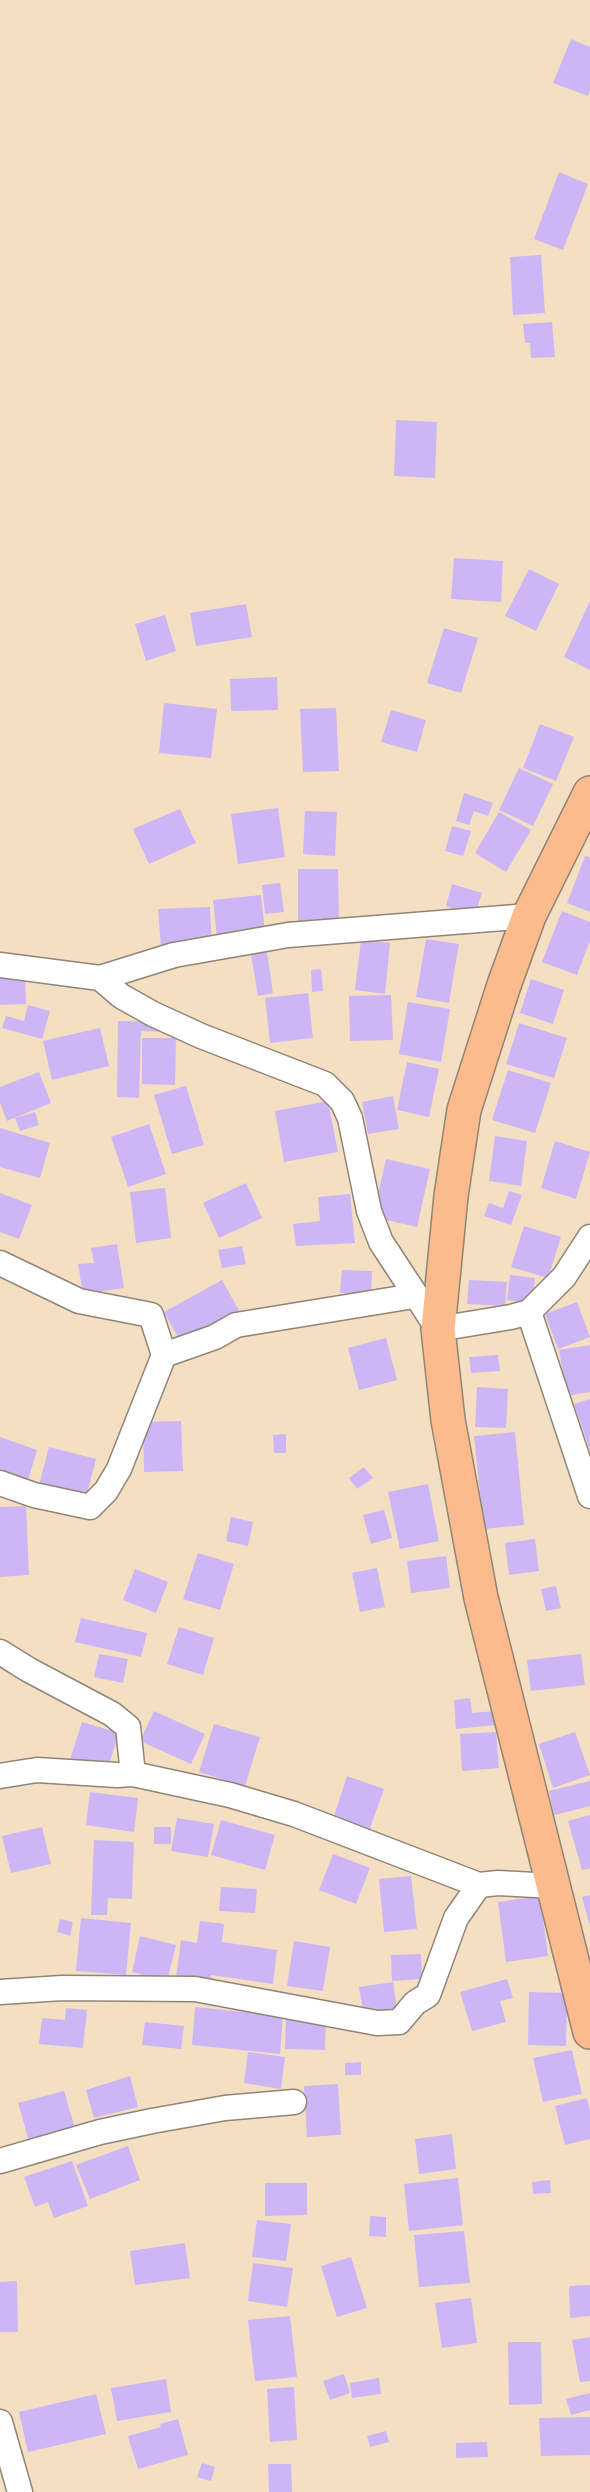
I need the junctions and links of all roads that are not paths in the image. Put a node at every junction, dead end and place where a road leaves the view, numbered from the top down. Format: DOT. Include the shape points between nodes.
graph roads {
  1 [pos="590,793"];
  2 [pos="529,916"];
  3 [pos="0,965"];
  4 [pos="100,978"];
  5 [pos="590,1237"];
  6 [pos="0,1263"];
  7 [pos="414,1296"];
  8 [pos="529,1312"];
  9 [pos="438,1329"];
  10 [pos="164,1355"];
  11 [pos="0,1483"];
  12 [pos="590,1496"];
  13 [pos="0,1652"];
  14 [pos="133,1774"];
  15 [pos="0,1776"];
  16 [pos="479,1885"];
  17 [pos="554,1886"];
  18 [pos="0,1992"];
  19 [pos="590,2032"];
  20 [pos="294,2102"];
  21 [pos="0,2161"];
  22 [pos="0,2422"];
  23 [pos="20,2492"];
  1 -- 2 [label="main road"];
  2 -- 4 [label="street" via="288,935 174,955"];
  2 -- 9 [label="main road" via="464,1110"];
  3 -- 4 [label="street"];
  4 -- 7 [label="street" via="121,996 153,1014 325,1084 342,1101 350,1118 369,1211 381,1242"];
  5 -- 8 [label="street" via="564,1277"];
  6 -- 10 [label="street" via="79,1301 151,1315"];
  7 -- 9 [label="street"];
  7 -- 10 [label="street" via="236,1325"];
  8 -- 9 [label="street"];
  8 -- 12 [label="street"];
  9 -- 17 [label="main road" via="448,1420 481,1598"];
  10 -- 11 [label="street" via="119,1469 106,1491 90,1507"];
  13 -- 14 [label="street" via="112,1714 128,1727"];
  14 -- 15 [label="street" via="37,1770"];
  14 -- 16 [label="street" via="230,1795 294,1814"];
  16 -- 17 [label="street"];
  16 -- 18 [label="street" via="456,1918 428,1995 415,2003 399,2022 377,2023 195,1989 62,1988"];
  17 -- 19 [label="main road"];
  20 -- 21 [label="street" via="225,2108 141,2123"];
  22 -- 23 [label="street"];
}
